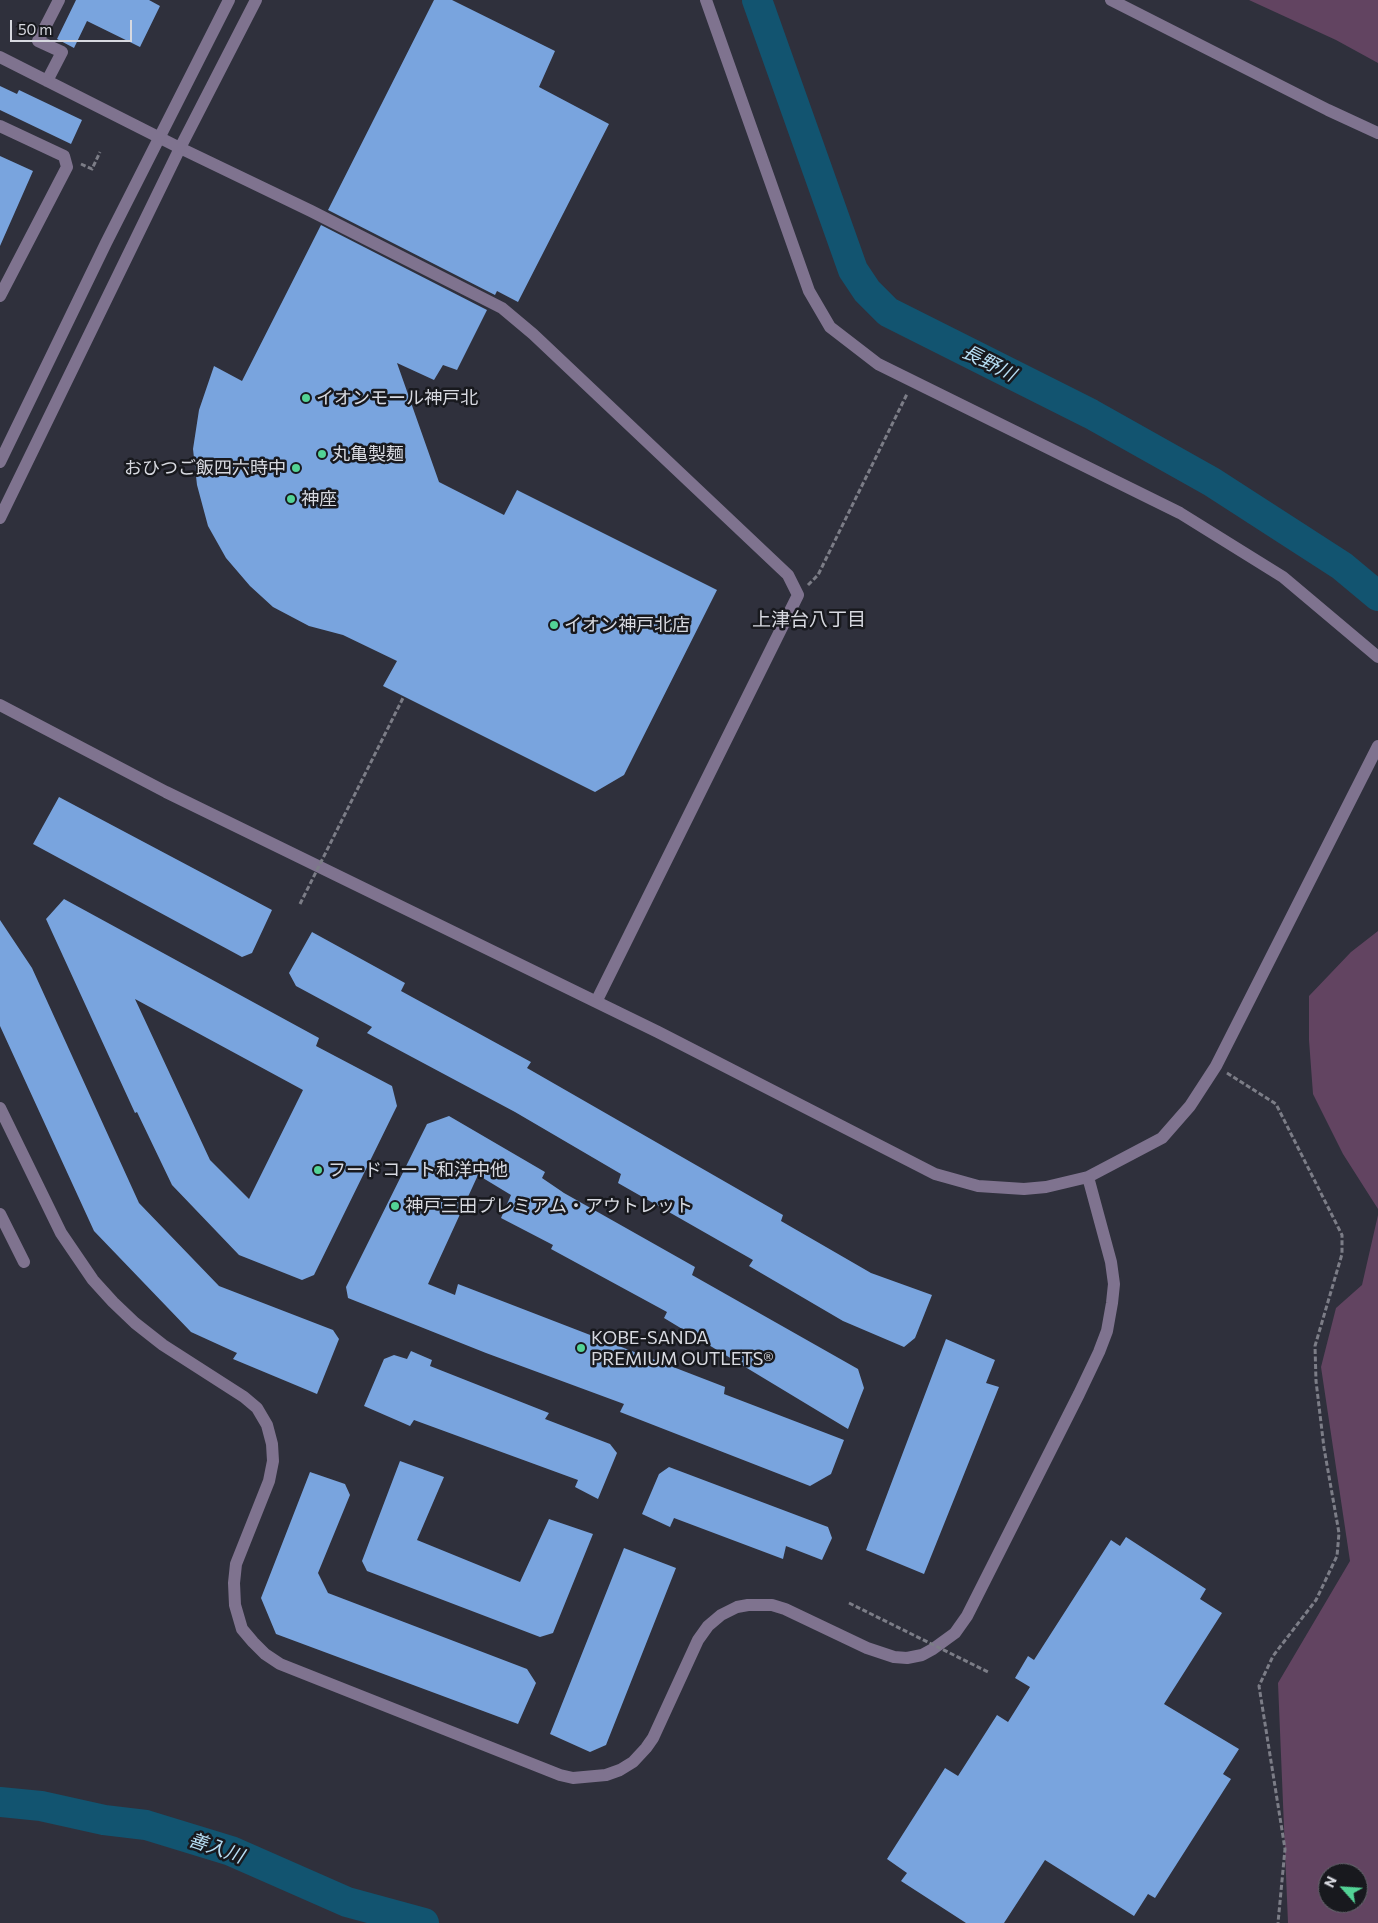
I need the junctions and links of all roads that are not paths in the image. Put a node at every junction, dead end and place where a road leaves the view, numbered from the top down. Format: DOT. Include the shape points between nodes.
graph roads {
  1 [pos="59,0"];
  2 [pos="229,0"];
  3 [pos="256,0"];
  4 [pos="706,0"];
  5 [pos="1111,0"];
  6 [pos="0,57"];
  7 [pos="47,81"];
  8 [pos="0,126"];
  9 [pos="1378,133"];
  10 [pos="160,137"];
  11 [pos="180,148"];
  12 [pos="0,296"];
  13 [pos="0,462"];
  14 [pos="0,518"];
  15 [pos="1378,657"];
  16 [pos="0,705"];
  17 [pos="1378,746"];
  18 [pos="596,1002"];
  19 [pos="0,1108"];
  20 [pos="1088,1177"];
  21 [pos="0,1214"];
  22 [pos="24,1262"];
  1 -- 7 [label="street" via="38,41 62,52"];
  2 -- 10 [label="street"];
  3 -- 11 [label="street"];
  4 -- 15 [label="street" via="808,291 830,327 878,364 1180,513 1282,577"];
  5 -- 9 [label="street"];
  6 -- 7 [label="street"];
  7 -- 10 [label="street"];
  8 -- 12 [label="street" via="64,156 67,167"];
  10 -- 11 [label="street"];
  10 -- 13 [label="street"];
  11 -- 14 [label="street"];
  11 -- 18 [label="street" via="502,308 788,575 798,595"];
  16 -- 18 [label="street" via="166,792"];
  17 -- 20 [label="street" via="1216,1066 1190,1106 1162,1138"];
  18 -- 20 [label="street" via="936,1174 978,1186 1024,1188 1046,1187"];
  19 -- 20 [label="street" via="61,1232 93,1280 118,1307 156,1339 244,1397 257,1408 266,1425 273,1461 269,1481 236,1564 234,1583 235,1605 242,1629 253,1642 280,1664 573,1778 606,1775 633,1762 653,1738 698,1640 721,1615 737,1607 772,1605 894,1657 922,1655 956,1632 1090,1372 1107,1331 1114,1284"];
  21 -- 22 [label="street"];
}
